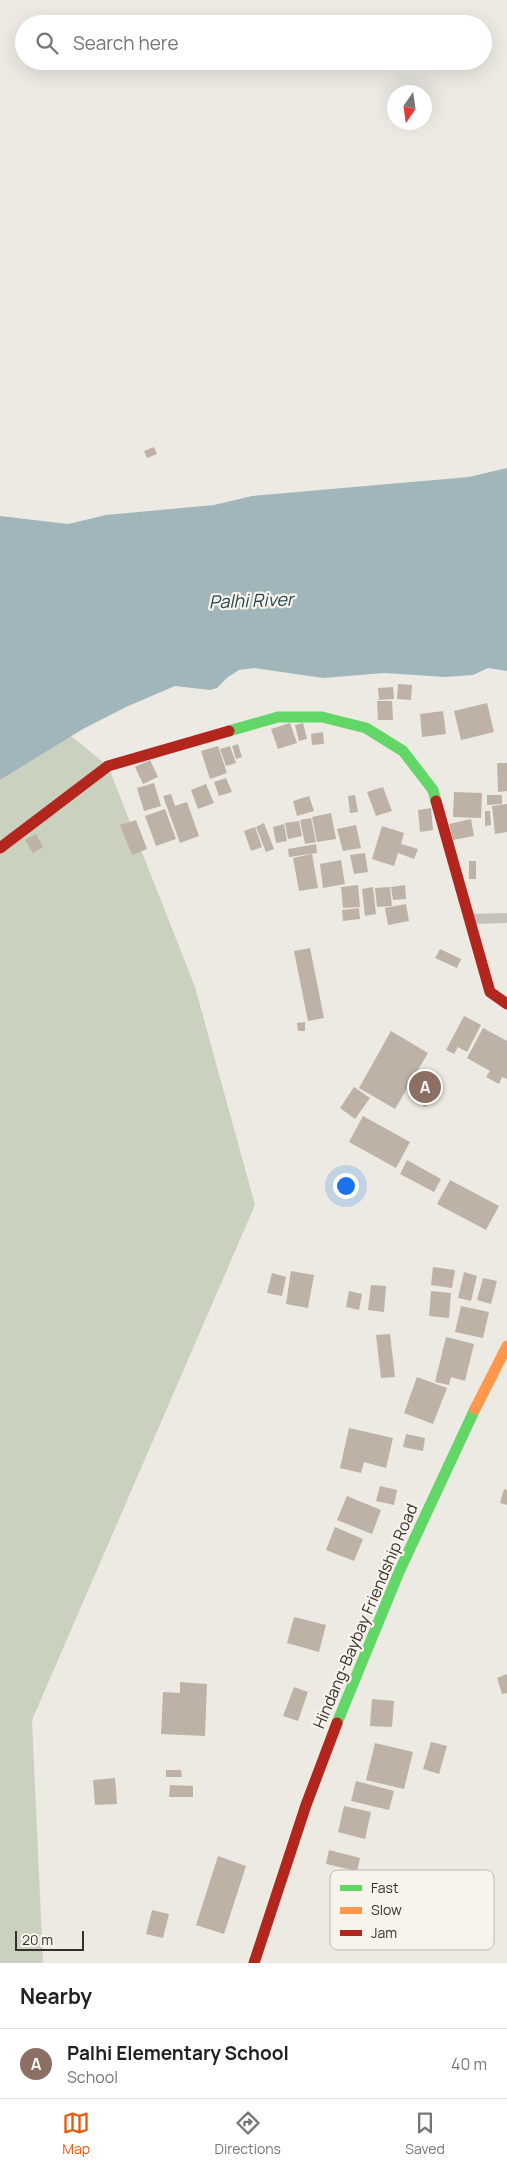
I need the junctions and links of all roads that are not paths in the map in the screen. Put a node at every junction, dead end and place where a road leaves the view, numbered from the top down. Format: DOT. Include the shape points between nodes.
graph roads {
  1 [pos="0,848"];
  2 [pos="507,918"];
  3 [pos="470,919"];
  4 [pos="507,1004"];
  5 [pos="507,1346"];
  6 [pos="254,1963"];
  1 -- 3 [label="street" via="108,766 278,717 322,717 366,728 403,751 433,790"];
  2 -- 3 [label="lane"];
  3 -- 4 [label="street" via="490,992"];
  5 -- 6 [label="street, Hindang-Baybay Friendship Road" via="461,1434 357,1668"];
}
